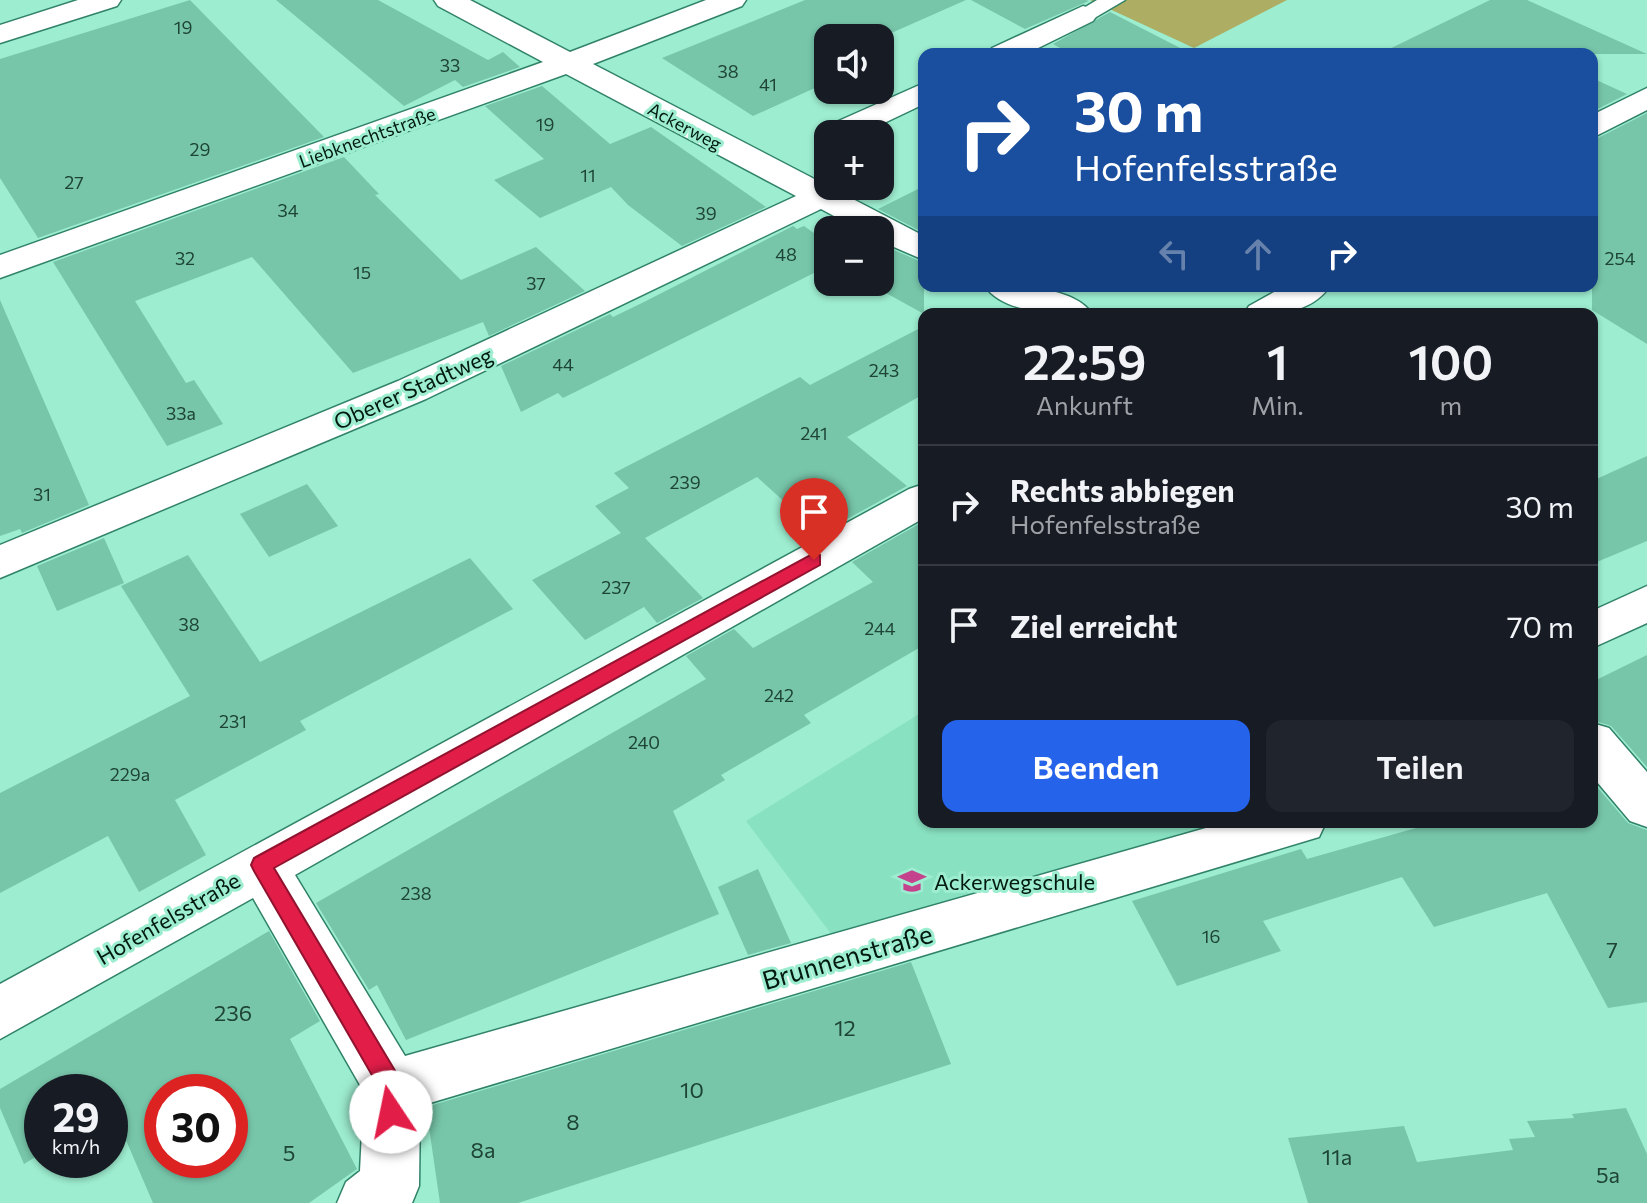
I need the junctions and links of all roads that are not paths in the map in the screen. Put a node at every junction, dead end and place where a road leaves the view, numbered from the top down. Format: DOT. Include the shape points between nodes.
graph roads {
  1 [pos="107,0"];
  2 [pos="448,0"];
  3 [pos="732,0"];
  4 [pos="1114,0"];
  5 [pos="1083,15"];
  6 [pos="0,34"];
  7 [pos="1015,48"];
  8 [pos="567,64"];
  9 [pos="918,95"];
  10 [pos="1647,97"];
  11 [pos="865,120"];
  12 [pos="1598,125"];
  13 [pos="814,145"];
  14 [pos="765,168"];
  15 [pos="814,194"];
  16 [pos="814,200"];
  17 [pos="825,200"];
  18 [pos="918,247"];
  19 [pos="0,267"];
  20 [pos="1018,292"];
  21 [pos="1301,292"];
  22 [pos="1059,308"];
  23 [pos="1273,308"];
  24 [pos="918,502"];
  25 [pos="0,562"];
  26 [pos="1647,603"];
  27 [pos="1598,628"];
  28 [pos="1598,749"];
  29 [pos="1647,806"];
  30 [pos="1280,828"];
  31 [pos="261,865"];
  32 [pos="0,1013"];
  33 [pos="392,1087"];
  34 [pos="367,1203"];
  1 -- 6 [label="street"];
  2 -- 8 [label="street, Ackerweg"];
  3 -- 8 [label="street, Liebknechtstraße"];
  4 -- 5 [label="lane"];
  5 -- 7 [label="street"];
  8 -- 14 [label="street, Ackerweg"];
  8 -- 19 [label="street, Liebknechtstraße"];
  9 -- 11 [label="street"];
  10 -- 12 [label="street"];
  13 -- 14 [label="street"];
  14 -- 15 [label="street, Ackerweg"];
  16 -- 25 [label="street, Oberer Stadtweg" via="412,390"];
  17 -- 18 [label="street, Ackerweg"];
  20 -- 22 [label="street"];
  21 -- 23 [label="street"];
  24 -- 31 [label="street, Hofenfelsstraße"];
  26 -- 27 [label="street"];
  28 -- 29 [label="street"];
  30 -- 33 [label="street, Brunnenstraße"];
  31 -- 32 [label="street, Hofenfelsstraße"];
  31 -- 33 [label="street"];
  33 -- 34 [label="street" via="389,1186"];
}
